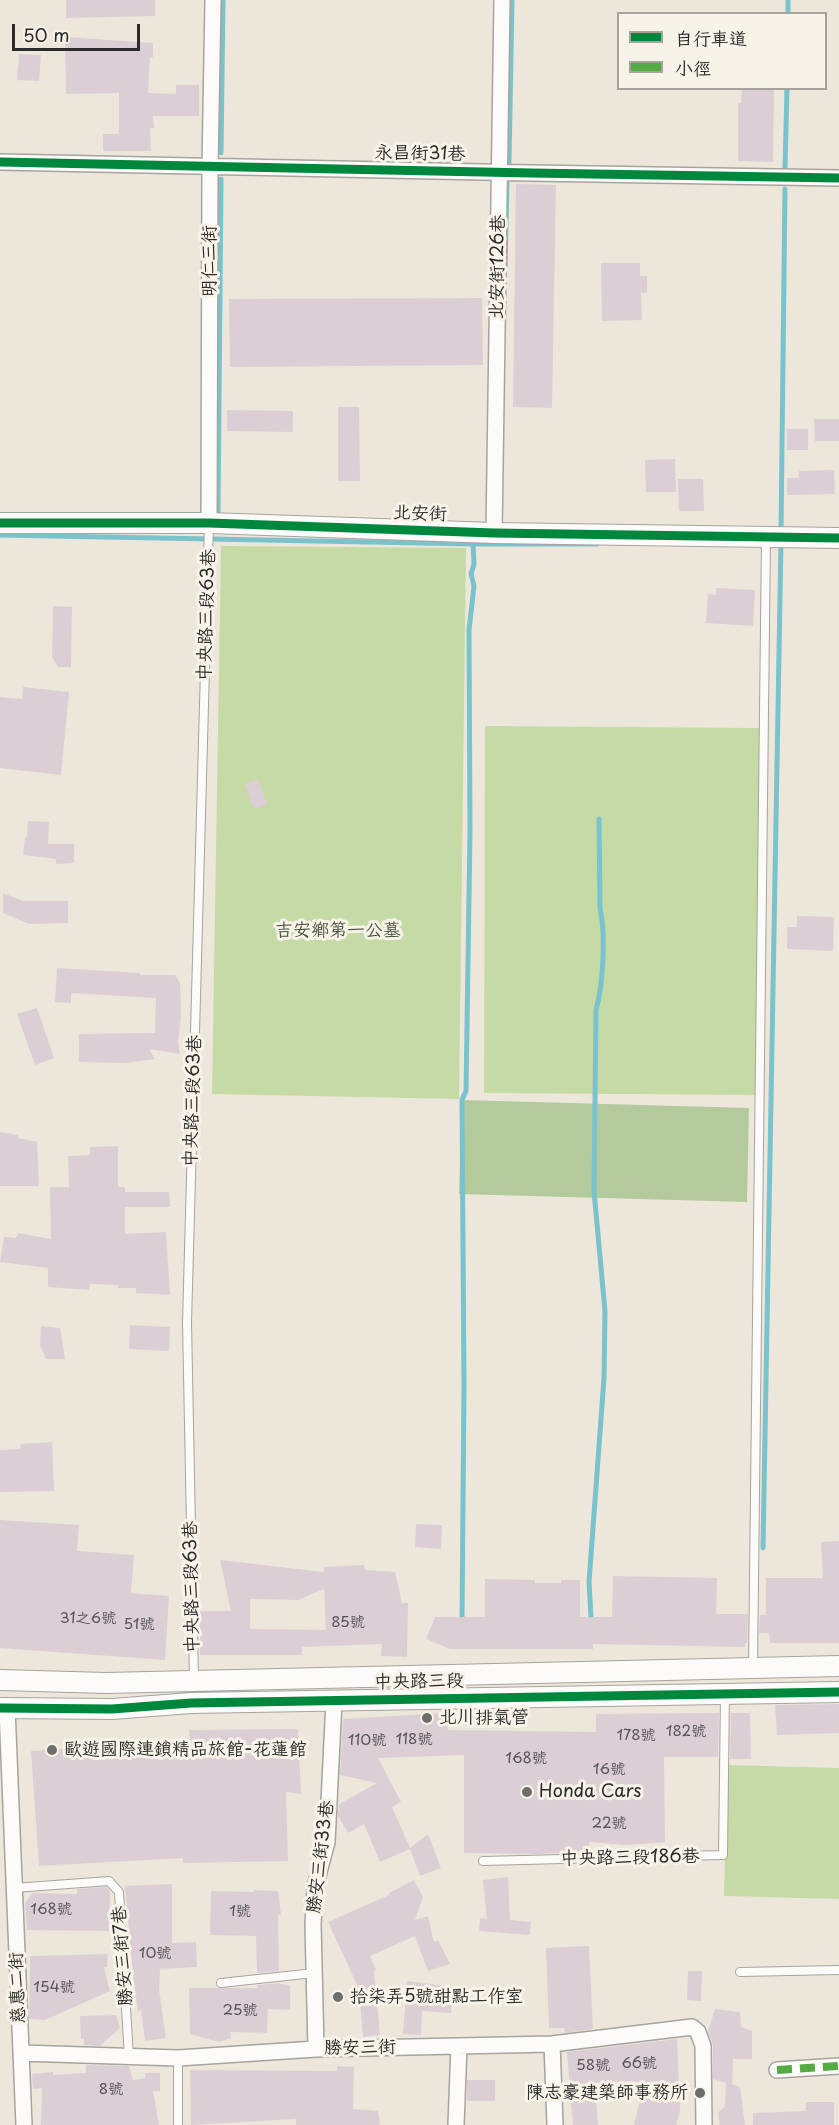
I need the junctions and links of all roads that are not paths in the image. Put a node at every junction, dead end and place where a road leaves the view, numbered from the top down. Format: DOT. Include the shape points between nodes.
graph roads {
  1 [pos="213,0"];
  2 [pos="502,0"];
  3 [pos="0,162"];
  4 [pos="210,167"];
  5 [pos="499,172"];
  6 [pos="839,178"];
  7 [pos="0,523"];
  8 [pos="209,523"];
  9 [pos="494,533"];
  10 [pos="766,537"];
  11 [pos="839,538"];
  12 [pos="839,1666"];
  13 [pos="753,1668"];
  14 [pos="0,1680"];
  15 [pos="194,1680"];
  16 [pos="839,1692"];
  17 [pos="725,1693"];
  18 [pos="334,1701"];
  19 [pos="3,1708"];
  20 [pos="483,1861"];
  21 [pos="9,1883"];
  22 [pos="839,1970"];
  23 [pos="740,1972"];
  24 [pos="314,1973"];
  25 [pos="221,1983"];
  26 [pos="552,2044"];
  27 [pos="459,2046"];
  28 [pos="316,2049"];
  29 [pos="21,2053"];
  30 [pos="129,2058"];
  31 [pos="178,2058"];
  32 [pos="839,2066"];
  33 [pos="777,2070"];
  34 [pos="24,2125"];
  35 [pos="178,2125"];
  36 [pos="456,2125"];
  37 [pos="555,2125"];
  38 [pos="704,2125"];
  1 -- 4 [label="street, 明仁三街"];
  2 -- 5 [label="street, 北安街126巷"];
  3 -- 4 [label="street, 永昌街31巷"];
  4 -- 5 [label="street, 永昌街31巷"];
  4 -- 8 [label="street, 明仁三街"];
  5 -- 6 [label="street, 永昌街31巷"];
  5 -- 9 [label="street, 北安街126巷"];
  7 -- 8 [label="street, 北安街"];
  8 -- 9 [label="street, 北安街"];
  8 -- 15 [label="lane, 中央路三段63巷" via="187,1322"];
  9 -- 10 [label="street, 北安街"];
  10 -- 11 [label="street, 北安街"];
  10 -- 13 [label="lane"];
  12 -- 13 [label="street, 中央路三段"];
  13 -- 15 [label="street, 中央路三段"];
  14 -- 15 [label="street, 中央路三段"];
  16 -- 17 [label="street, 中央路三段"];
  17 -- 18 [label="street, 中央路三段"];
  17 -- 20 [label="lane, 中央路三段186巷" via="723,1856"];
  18 -- 19 [label="street, 中央路三段"];
  18 -- 24 [label="street, 勝安三街33巷" via="327,1842 315,1887"];
  19 -- 21 [label="street, 慈惠二街"];
  21 -- 29 [label="street, 慈惠二街"];
  21 -- 30 [label="lane, 勝安三街7巷" via="109,1881 119,1892"];
  22 -- 23 [label="lane"];
  24 -- 25 [label="lane"];
  24 -- 28 [label="street, 勝安三街33巷"];
  26 -- 27 [label="street, 勝安三街"];
  26 -- 37 [label="street"];
  26 -- 38 [label="street, 勝安三街" via="692,2028 698,2032 703,2046"];
  27 -- 28 [label="street, 勝安三街"];
  27 -- 36 [label="street"];
  28 -- 31 [label="street, 勝安三街"];
  29 -- 30 [label="street, 勝安三街"];
  29 -- 34 [label="street, 慈惠二街"];
  30 -- 31 [label="street, 勝安三街"];
  31 -- 35 [label="lane"];
  32 -- 33 [label="street"];
}
